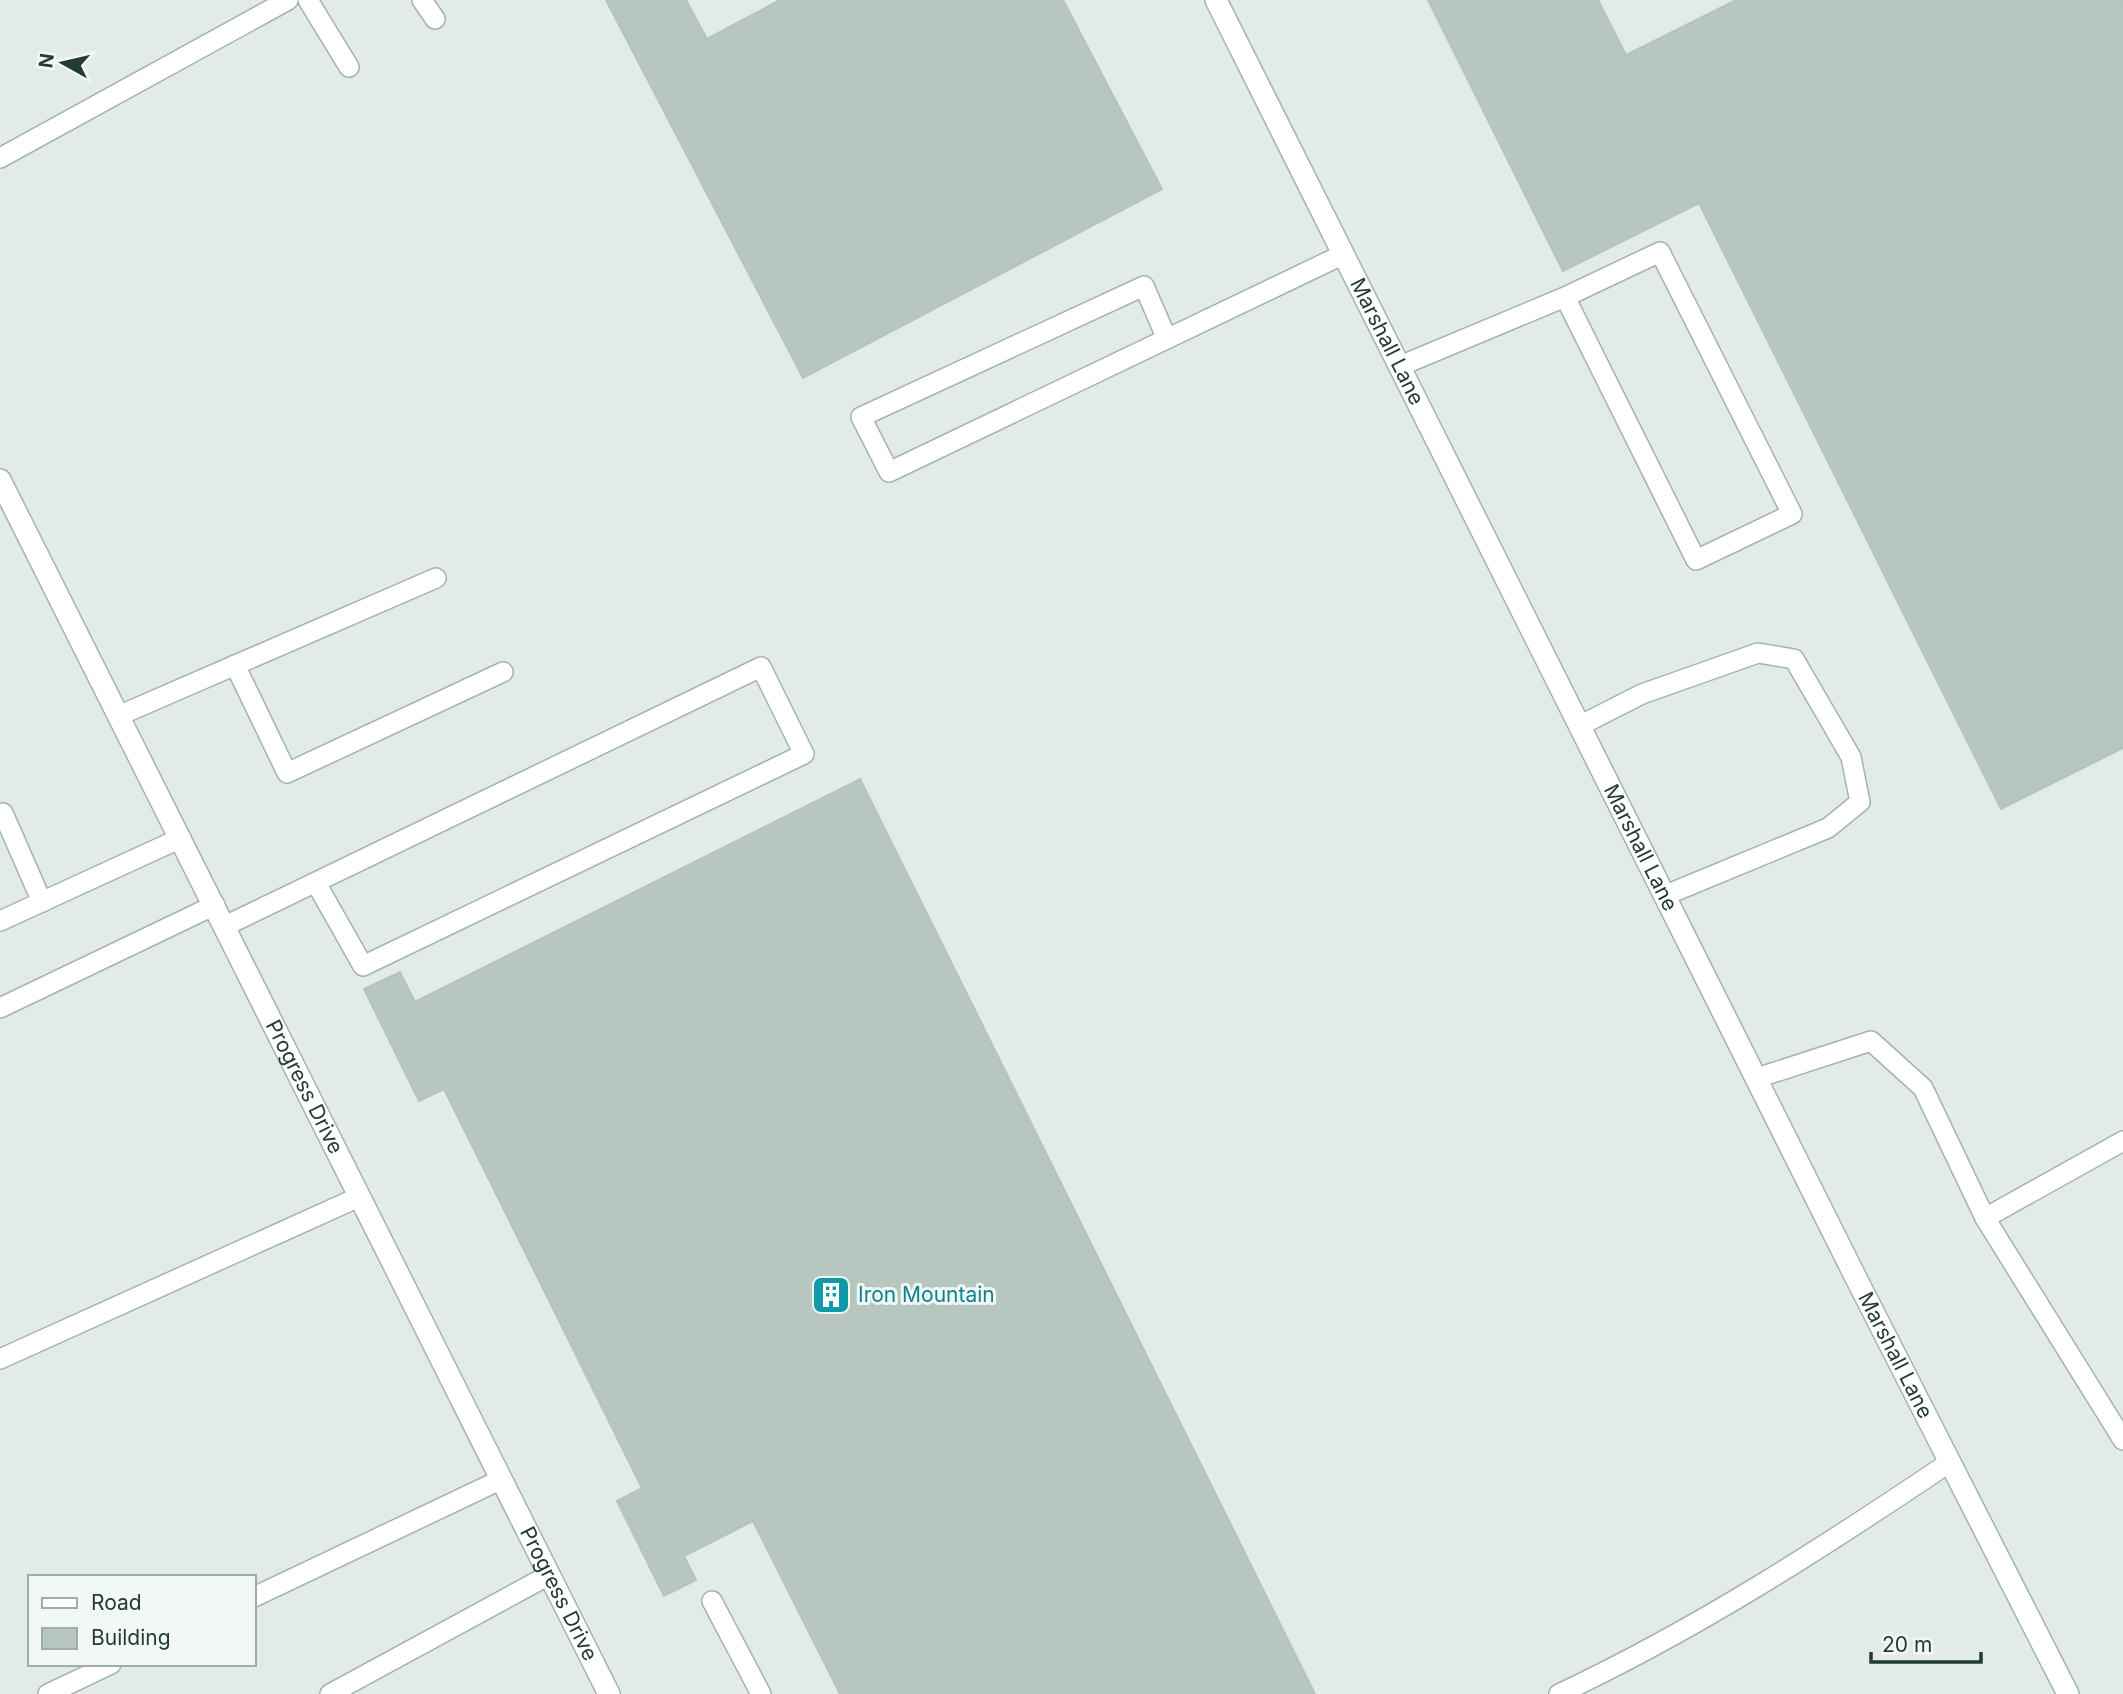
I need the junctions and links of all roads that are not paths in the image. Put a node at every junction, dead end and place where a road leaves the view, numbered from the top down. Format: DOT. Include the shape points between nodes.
graph roads {
  1 [pos="288,0"];
  2 [pos="308,0"];
  3 [pos="422,0"];
  4 [pos="1216,0"];
  5 [pos="435,19"];
  6 [pos="349,67"];
  7 [pos="0,158"];
  8 [pos="1344,254"];
  9 [pos="1566,297"];
  10 [pos="1167,339"];
  11 [pos="1400,366"];
  12 [pos="0,480"];
  13 [pos="436,578"];
  14 [pos="235,665"];
  15 [pos="503,672"];
  16 [pos="118,716"];
  17 [pos="1581,725"];
  18 [pos="1,811"];
  19 [pos="181,838"];
  20 [pos="316,883"];
  21 [pos="1666,895"];
  22 [pos="42,902"];
  23 [pos="215,905"];
  24 [pos="0,921"];
  25 [pos="225,926"];
  26 [pos="0,1008"];
  27 [pos="1757,1078"];
  28 [pos="2123,1141"];
  29 [pos="359,1197"];
  30 [pos="1985,1218"];
  31 [pos="0,1359"];
  32 [pos="2123,1440"];
  33 [pos="1950,1462"];
  34 [pos="500,1480"];
  35 [pos="549,1575"];
  36 [pos="256,1596"];
  37 [pos="712,1601"];
  38 [pos="107,1666"];
  39 [pos="48,1694"];
  40 [pos="330,1694"];
  41 [pos="609,1694"];
  42 [pos="761,1694"];
  43 [pos="1559,1694"];
  44 [pos="2068,1694"];
  1 -- 7 [label="lane"];
  2 -- 6 [label="lane"];
  3 -- 5 [label="lane"];
  4 -- 8 [label="street, Marshall Lane"];
  8 -- 10 [label="lane"];
  8 -- 11 [label="street, Marshall Lane"];
  9 -- 9 [label="lane" via="1696,560 1792,514 1660,252"];
  9 -- 11 [label="lane"];
  10 -- 10 [label="lane" via="889,472 861,417 1144,286"];
  11 -- 17 [label="street, Marshall Lane"];
  12 -- 16 [label="street, Progress Drive"];
  13 -- 14 [label="lane"];
  14 -- 15 [label="lane" via="287,773"];
  14 -- 16 [label="lane"];
  16 -- 19 [label="street, Progress Drive"];
  17 -- 21 [label="street, Marshall Lane"];
  17 -- 21 [label="lane" via="1642,694 1758,653 1794,659 1851,757 1860,802 1828,828"];
  18 -- 22 [label="lane"];
  19 -- 22 [label="lane"];
  19 -- 23 [label="street, Progress Drive"];
  20 -- 20 [label="lane" via="761,667 804,754 363,966"];
  20 -- 25 [label="lane"];
  21 -- 27 [label="street, Marshall Lane"];
  22 -- 24 [label="lane"];
  23 -- 25 [label="street, Progress Drive"];
  23 -- 26 [label="lane"];
  25 -- 29 [label="street, Progress Drive"];
  27 -- 30 [label="lane" via="1871,1041 1923,1088"];
  27 -- 33 [label="street, Marshall Lane"];
  28 -- 30 [label="lane"];
  29 -- 31 [label="lane"];
  29 -- 34 [label="street, Progress Drive"];
  30 -- 32 [label="lane"];
  33 -- 43 [label="lane" via="1800,1563"];
  33 -- 44 [label="street, Marshall Lane"];
  34 -- 35 [label="street, Progress Drive"];
  34 -- 36 [label="lane"];
  35 -- 40 [label="lane"];
  35 -- 41 [label="street, Progress Drive"];
  37 -- 42 [label="lane"];
  38 -- 39 [label="lane"];
}
